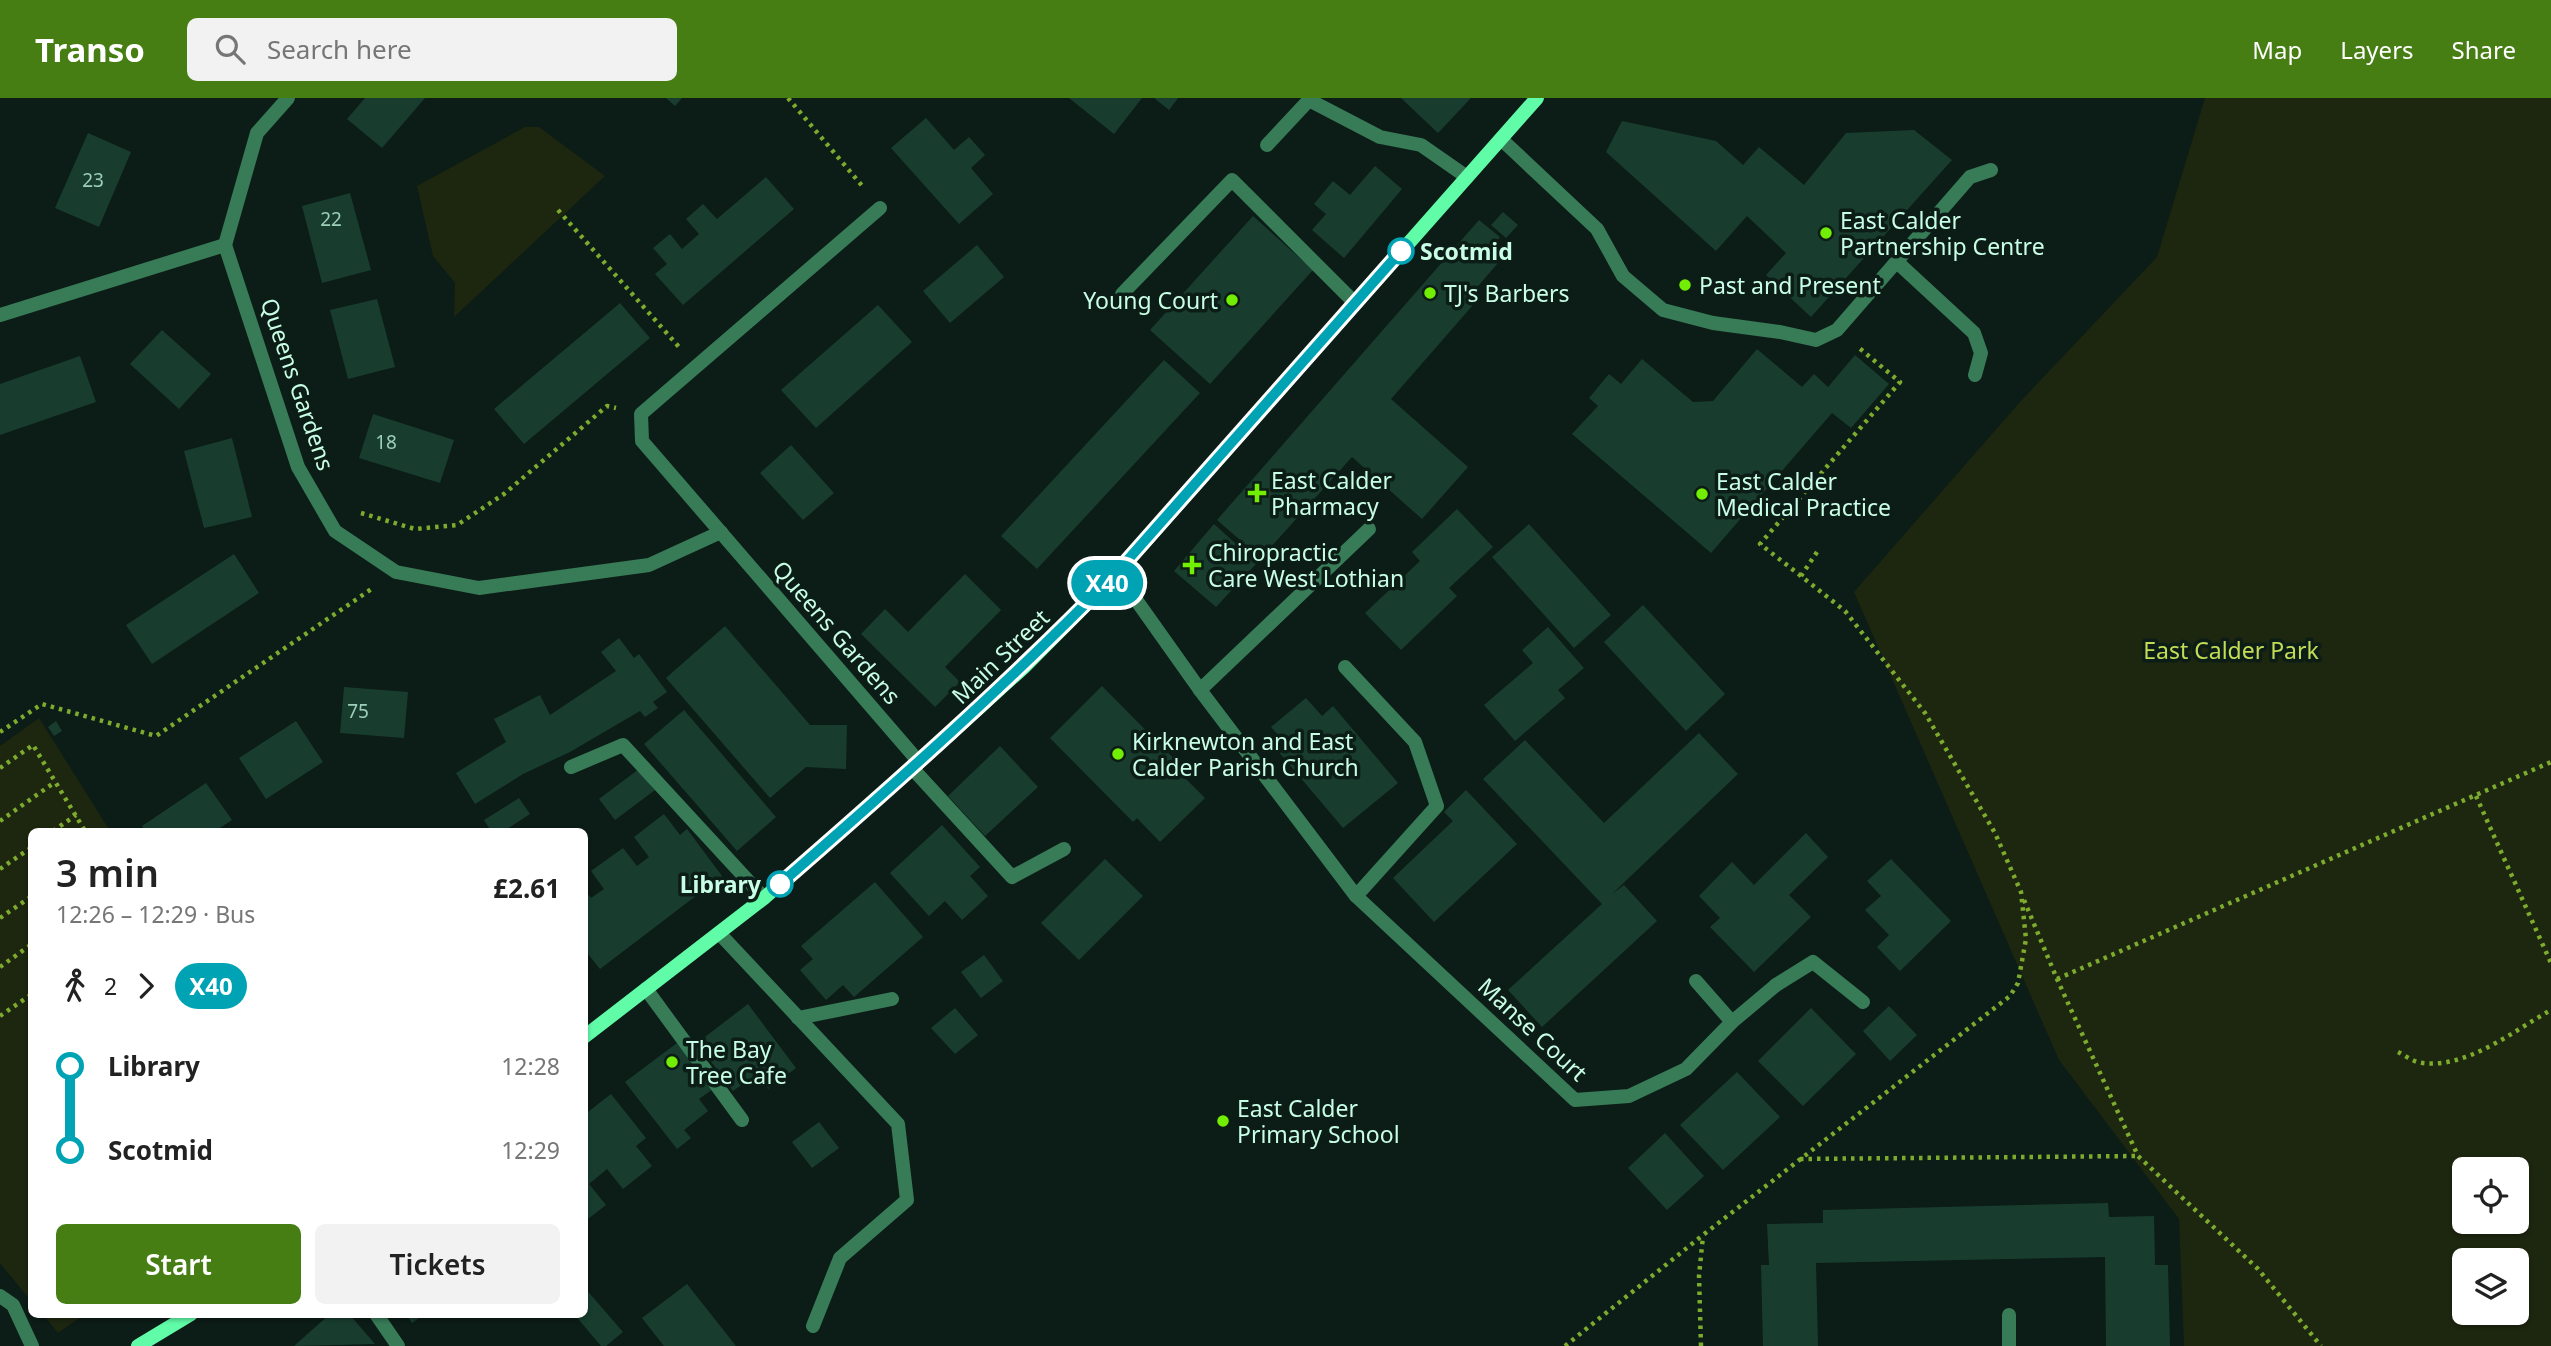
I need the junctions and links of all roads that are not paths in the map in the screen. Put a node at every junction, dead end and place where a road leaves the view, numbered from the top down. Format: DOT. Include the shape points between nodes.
graph roads {
  1 [pos="288,98"];
  2 [pos="1536,98"];
  3 [pos="1502,139"];
  4 [pos="1266,145"];
  5 [pos="1991,170"];
  6 [pos="1467,177"];
  7 [pos="880,208"];
  8 [pos="225,245"];
  9 [pos="1897,262"];
  10 [pos="1122,294"];
  11 [pos="1354,303"];
  12 [pos="0,315"];
  13 [pos="1975,375"];
  14 [pos="1369,529"];
  15 [pos="721,532"];
  16 [pos="1117,572"];
  17 [pos="1345,667"];
  18 [pos="1200,690"];
  19 [pos="916,765"];
  20 [pos="571,767"];
  21 [pos="1064,849"];
  22 [pos="1356,896"];
  23 [pos="764,898"];
  24 [pos="719,933"];
  25 [pos="1696,981"];
  26 [pos="646,989"];
  27 [pos="892,999"];
  28 [pos="1863,1002"];
  29 [pos="798,1018"];
  30 [pos="1732,1021"];
  31 [pos="588,1034"];
  32 [pos="742,1120"];
  33 [pos="0,1296"];
  34 [pos="2009,1315"];
  35 [pos="184,1318"];
  36 [pos="379,1318"];
  37 [pos="813,1326"];
  38 [pos="32,1346"];
  39 [pos="138,1346"];
  40 [pos="398,1346"];
  41 [pos="2009,1346"];
  1 -- 8 [label="street" via="257,133"];
  2 -- 3 [label="main road, Main Street"];
  3 -- 6 [label="main road, Main Street"];
  3 -- 9 [label="street" via="1597,229 1623,276 1664,310 1815,340 1837,330"];
  4 -- 6 [label="street" via="1309,100 1380,137 1421,145"];
  5 -- 9 [label="street" via="1970,177"];
  6 -- 11 [label="main road, Main Street"];
  7 -- 15 [label="street, Queens Gardens" via="641,414 642,441"];
  8 -- 12 [label="street"];
  8 -- 15 [label="street, Queens Gardens" via="298,467 335,531 396,572 479,588 649,565"];
  9 -- 13 [label="street" via="1973,334 1981,353"];
  10 -- 11 [label="street" via="1232,180"];
  11 -- 16 [label="main road, Main Street"];
  14 -- 18 [label="street"];
  15 -- 19 [label="street, Queens Gardens"];
  16 -- 18 [label="street, Manse Court"];
  16 -- 19 [label="main road, Main Street" via="1024,667"];
  17 -- 22 [label="street" via="1415,742 1437,806"];
  18 -- 22 [label="street, Manse Court"];
  19 -- 21 [label="street, Queens Gardens" via="1012,877"];
  19 -- 23 [label="main road, Main Street"];
  20 -- 23 [label="street" via="623,745"];
  22 -- 30 [label="street, Manse Court" via="1575,1100 1629,1096 1686,1069"];
  23 -- 24 [label="main road, Main Street"];
  24 -- 26 [label="main road, Main Street"];
  24 -- 29 [label="street"];
  25 -- 30 [label="street"];
  26 -- 31 [label="main road, Main Street"];
  26 -- 32 [label="street"];
  27 -- 29 [label="street"];
  28 -- 30 [label="street, Manse Court" via="1813,962"];
  29 -- 37 [label="street" via="898,1124 906,1200 840,1258"];
  33 -- 38 [label="street" via="13,1305"];
  34 -- 41 [label="street"];
  35 -- 39 [label="main road"];
  36 -- 40 [label="street"];
}
